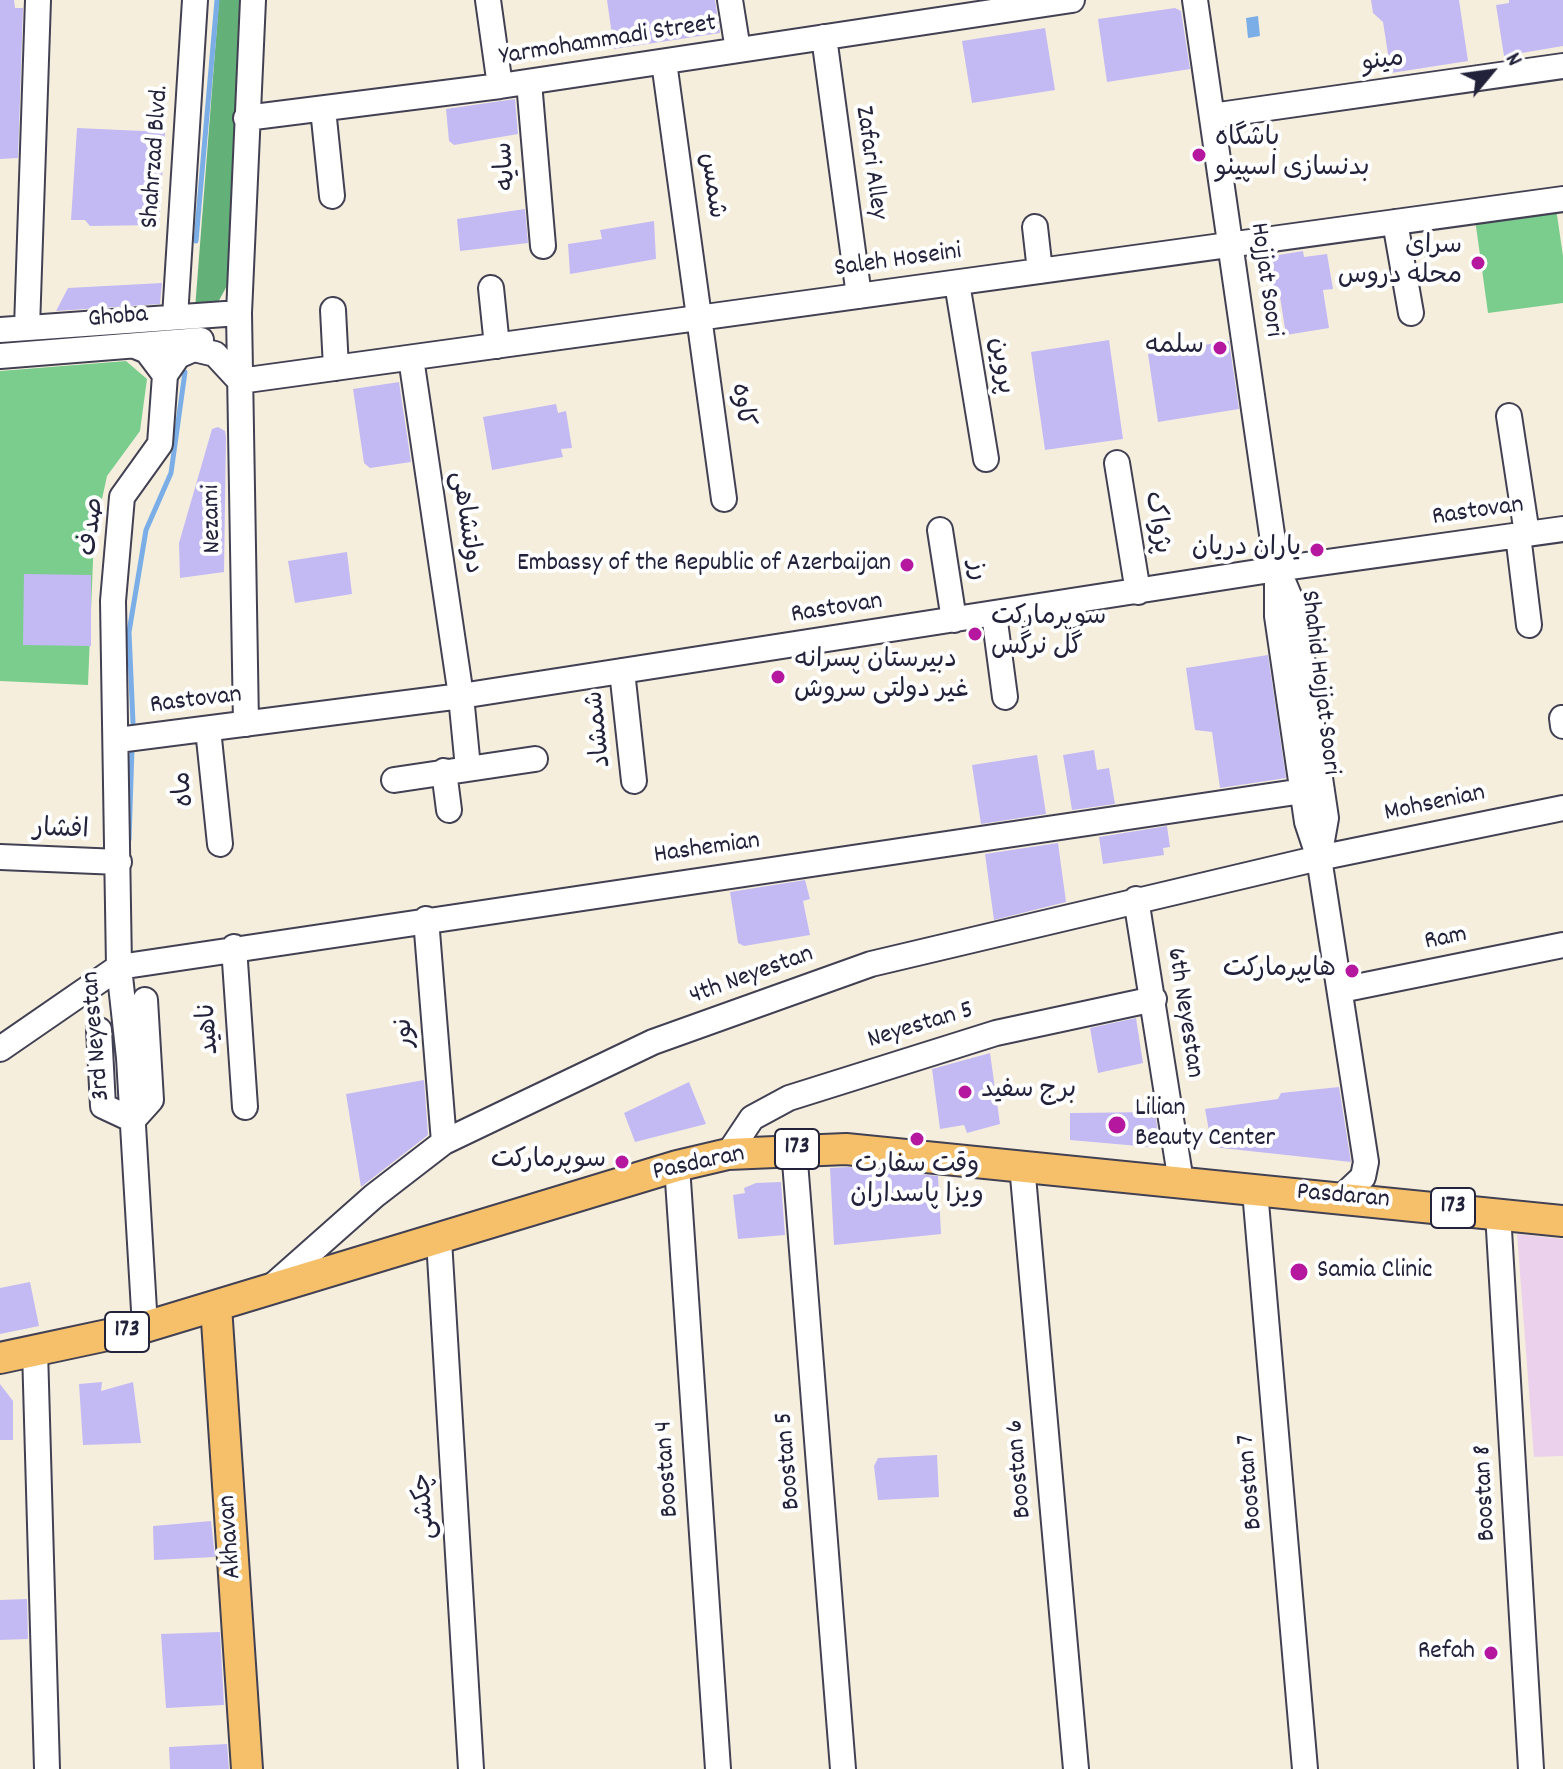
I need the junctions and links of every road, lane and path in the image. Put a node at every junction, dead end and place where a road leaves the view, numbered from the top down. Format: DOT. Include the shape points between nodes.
graph roads {
  1 [pos="38,0"];
  2 [pos="195,0"];
  3 [pos="253,0"];
  4 [pos="488,0"];
  5 [pos="730,0"];
  6 [pos="1072,0"];
  7 [pos="1195,0"];
  8 [pos="959,8"];
  9 [pos="824,37"];
  10 [pos="738,50"];
  11 [pos="664,62"];
  12 [pos="1563,66"];
  13 [pos="529,82"];
  14 [pos="500,86"];
  15 [pos="323,109"];
  16 [pos="1212,116"];
  17 [pos="246,118"];
  18 [pos="332,196"];
  19 [pos="1563,199"];
  20 [pos="1395,222"];
  21 [pos="1035,227"];
  22 [pos="1231,245"];
  23 [pos="543,246"];
  24 [pos="1040,271"];
  25 [pos="957,283"];
  26 [pos="491,288"];
  27 [pos="859,296"];
  28 [pos="333,310"];
  29 [pos="1411,313"];
  30 [pos="175,317"];
  31 [pos="701,318"];
  32 [pos="239,325"];
  33 [pos="27,328"];
  34 [pos="0,330"];
  35 [pos="135,346"];
  36 [pos="497,346"];
  37 [pos="0,356"];
  38 [pos="411,358"];
  39 [pos="336,368"];
  40 [pos="165,375"];
  41 [pos="240,381"];
  42 [pos="1509,416"];
  43 [pos="986,459"];
  44 [pos="1117,463"];
  45 [pos="724,499"];
  46 [pos="1563,529"];
  47 [pos="940,530"];
  48 [pos="1522,535"];
  49 [pos="1277,569"];
  50 [pos="1138,592"];
  51 [pos="994,614"];
  52 [pos="954,620"];
  53 [pos="1529,625"];
  54 [pos="622,671"];
  55 [pos="461,696"];
  56 [pos="1005,697"];
  57 [pos="1562,718"];
  58 [pos="246,724"];
  59 [pos="1563,726"];
  60 [pos="208,729"];
  61 [pos="118,740"];
  62 [pos="535,759"];
  63 [pos="456,770"];
  64 [pos="394,780"];
  65 [pos="634,781"];
  66 [pos="1303,791"];
  67 [pos="1563,808"];
  68 [pos="449,810"];
  69 [pos="220,844"];
  70 [pos="0,857"];
  71 [pos="1319,858"];
  72 [pos="119,862"];
  73 [pos="1136,899"];
  74 [pos="426,919"];
  75 [pos="1563,945"];
  76 [pos="234,947"];
  77 [pos="119,967"];
  78 [pos="1341,990"];
  79 [pos="1154,999"];
  80 [pos="145,1000"];
  81 [pos="99,1030"];
  82 [pos="0,1049"];
  83 [pos="245,1107"];
  84 [pos="133,1120"];
  85 [pos="444,1142"];
  86 [pos="794,1149"];
  87 [pos="728,1154"];
  88 [pos="1022,1165"];
  89 [pos="677,1166"];
  90 [pos="1181,1182"];
  91 [pos="1255,1191"];
  92 [pos="1343,1196"];
  93 [pos="1498,1213"];
  94 [pos="1563,1221"];
  95 [pos="439,1240"];
  96 [pos="269,1290"];
  97 [pos="216,1306"];
  98 [pos="145,1327"];
  99 [pos="35,1350"];
  100 [pos="0,1358"];
  101 [pos="47,1769"];
  102 [pos="247,1769"];
  103 [pos="471,1769"];
  104 [pos="718,1769"];
  105 [pos="843,1769"];
  106 [pos="1076,1769"];
  107 [pos="1305,1769"];
  108 [pos="1531,1769"];
  1 -- 33 [label="street"];
  2 -- 30 [label="street, Shahrzad Blvd."];
  3 -- 17 [label="street"];
  4 -- 14 [label="street"];
  5 -- 10 [label="street"];
  6 -- 8 [label="street, Yarmohammadi Street"];
  7 -- 16 [label="street, Hojjat Soori"];
  8 -- 9 [label="street, Yarmohammadi Street"];
  9 -- 10 [label="street, Yarmohammadi Street"];
  9 -- 27 [label="street, Zafari Alley"];
  10 -- 11 [label="street, Yarmohammadi Street"];
  11 -- 13 [label="street, Yarmohammadi Street"];
  11 -- 31 [label="street, شمس"];
  12 -- 16 [label="street, مینو"];
  13 -- 14 [label="street, Yarmohammadi Street"];
  13 -- 23 [label="street, سایه"];
  14 -- 15 [label="street, Yarmohammadi Street"];
  15 -- 17 [label="street, Yarmohammadi Street"];
  15 -- 18 [label="street"];
  16 -- 22 [label="street, Hojjat Soori"];
  17 -- 32 [label="street"];
  19 -- 20 [label="street, Saleh Hoseini"];
  20 -- 22 [label="street, Saleh Hoseini"];
  20 -- 29 [label="street"];
  21 -- 24 [label="street"];
  22 -- 24 [label="street, Saleh Hoseini"];
  22 -- 49 [label="street, Hojjat Soori"];
  24 -- 25 [label="street, Saleh Hoseini"];
  25 -- 27 [label="street, Saleh Hoseini"];
  25 -- 43 [label="street, پروین"];
  26 -- 36 [label="street"];
  27 -- 31 [label="street, Saleh Hoseini"];
  28 -- 39 [label="street"];
  30 -- 32 [label="street, Ghoba"];
  30 -- 33 [label="street, Ghoba"];
  31 -- 36 [label="street, Saleh Hoseini"];
  31 -- 45 [label="street, کاوه"];
  32 -- 35 [label="street, Ghoba"];
  32 -- 41 [label="street, Nezami"];
  33 -- 34 [label="street, Ghoba"];
  35 -- 37 [label="street, Ghoba"];
  35 -- 40 [label="street" via="147,351"];
  36 -- 38 [label="street, Saleh Hoseini"];
  38 -- 39 [label="street, Saleh Hoseini"];
  38 -- 55 [label="street, دولتشاهی"];
  39 -- 41 [label="street, Saleh Hoseini"];
  40 -- 41 [label="street" via="178,356 194,349 222,360"];
  40 -- 61 [label="street, صدف" via="160,444 122,497 113,601"];
  41 -- 58 [label="street, Nezami"];
  42 -- 48 [label="street"];
  44 -- 50 [label="street, پژواک"];
  46 -- 48 [label="street, Rastovan"];
  47 -- 52 [label="street, رز"];
  48 -- 49 [label="street, Rastovan"];
  48 -- 53 [label="street"];
  49 -- 50 [label="street, Rastovan"];
  49 -- 66 [label="street, Shahid Hojjat Soori" via="1277,616"];
  49 -- 71 [label="street, Shahid Hojjat Soori" via="1295,610 1326,818"];
  50 -- 51 [label="street, Rastovan"];
  51 -- 52 [label="street, Rastovan"];
  51 -- 56 [label="street"];
  52 -- 54 [label="street, Rastovan"];
  54 -- 55 [label="street, Rastovan"];
  54 -- 65 [label="street, شمشاد"];
  55 -- 58 [label="street, Rastovan"];
  55 -- 63 [label="street, دولتشاهی"];
  57 -- 59 [label="street"];
  58 -- 60 [label="street, Rastovan"];
  60 -- 61 [label="street, Rastovan"];
  60 -- 69 [label="street, ماه"];
  61 -- 72 [label="street, 3rd Neyestan"];
  62 -- 63 [label="street"];
  63 -- 64 [label="street"];
  63 -- 68 [label="street, دولتشاهی"];
  66 -- 71 [label="street, Shahid Hojjat Soori"];
  66 -- 74 [label="street, Hashemian"];
  67 -- 71 [label="street, Mohsenian"];
  70 -- 72 [label="street, افشار"];
  71 -- 73 [label="street, 4th Neyestan"];
  71 -- 78 [label="street, Shahid Hojjat Soori"];
  72 -- 77 [label="street, 3rd Neyestan"];
  73 -- 79 [label="street, 6th Neyestan"];
  73 -- 85 [label="street, 4th Neyestan" via="871,964 653,1042"];
  74 -- 76 [label="street, Hashemian"];
  74 -- 85 [label="street, نور"];
  75 -- 78 [label="street, Ram"];
  76 -- 77 [label="street, Hashemian"];
  76 -- 83 [label="street, ناهید"];
  77 -- 82 [label="street"];
  77 -- 84 [label="street, 3rd Neyestan"];
  78 -- 92 [label="street, Shahid Hojjat Soori" via="1366,1162 1363,1177"];
  79 -- 87 [label="street, Neyestan 5" via="996,1033 789,1098 752,1118"];
  79 -- 90 [label="street, 6th Neyestan"];
  80 -- 84 [label="street" via="151,1100"];
  81 -- 84 [label="street" via="103,1106"];
  84 -- 98 [label="street, 3rd Neyestan"];
  85 -- 96 [label="street, 4th Neyestan"];
  86 -- 87 [label="main road, Pasdaran / 173"];
  86 -- 88 [label="main road, Pasdaran / 173"];
  86 -- 105 [label="street, Boostan 5"];
  87 -- 89 [label="main road, Pasdaran / 173"];
  88 -- 90 [label="main road, Pasdaran / 173"];
  88 -- 106 [label="street, Boostan 6"];
  89 -- 95 [label="main road, Pasdaran / 173"];
  89 -- 104 [label="street, Boostan 4"];
  90 -- 91 [label="main road, Pasdaran / 173"];
  91 -- 92 [label="main road, Pasdaran / 173"];
  91 -- 107 [label="street, Boostan 7"];
  92 -- 93 [label="main road, Pasdaran / 173"];
  93 -- 94 [label="main road, Pasdaran / 173"];
  93 -- 108 [label="street, Boostan 8"];
  95 -- 96 [label="main road, Pasdaran / 173"];
  95 -- 103 [label="street, چکشی"];
  96 -- 97 [label="main road, Pasdaran / 173"];
  97 -- 98 [label="main road, Pasdaran / 173"];
  97 -- 102 [label="main road, Akhavan"];
  98 -- 99 [label="main road, Pasdaran / 173"];
  99 -- 100 [label="main road, Pasdaran / 173"];
  99 -- 101 [label="street"];
}
